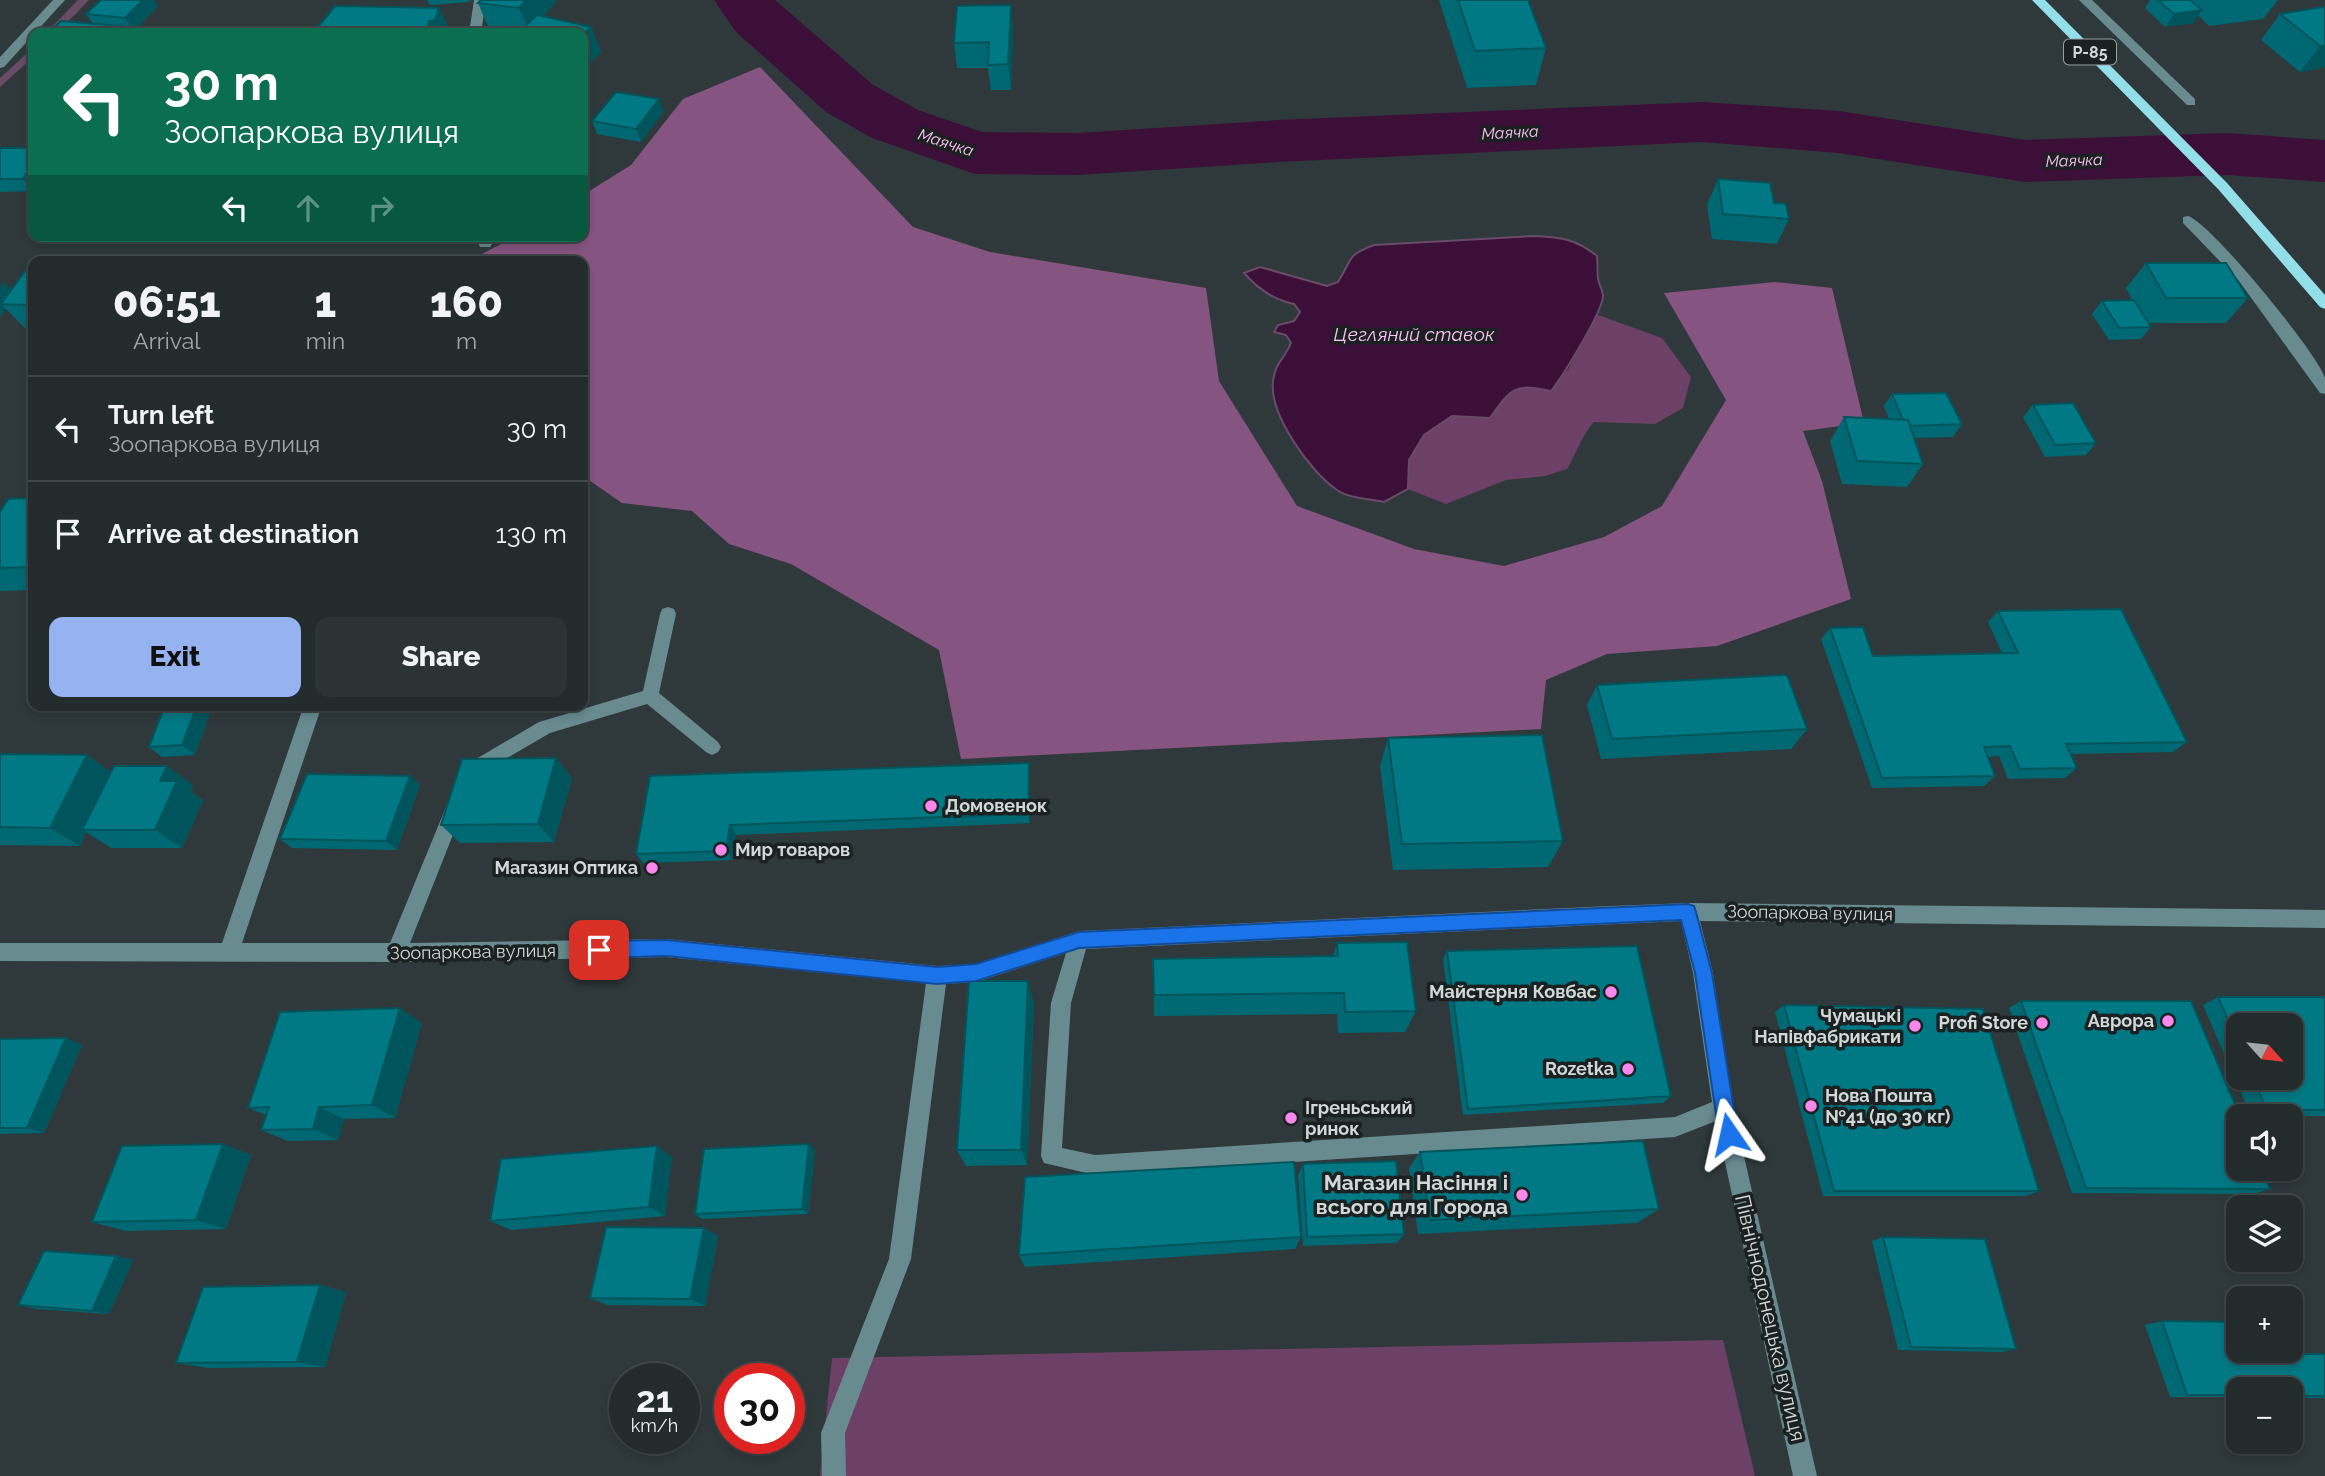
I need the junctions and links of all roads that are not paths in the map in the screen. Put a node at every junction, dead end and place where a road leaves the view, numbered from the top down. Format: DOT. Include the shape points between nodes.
graph roads {
  1 [pos="59,0"];
  2 [pos="480,0"];
  3 [pos="2038,0"];
  4 [pos="2085,0"];
  5 [pos="33,28"];
  6 [pos="476,28"];
  7 [pos="28,34"];
  8 [pos="0,64"];
  9 [pos="2191,102"];
  10 [pos="2189,220"];
  11 [pos="2325,304"];
  12 [pos="2325,390"];
  13 [pos="668,614"];
  14 [pos="650,696"];
  15 [pos="311,711"];
  16 [pos="712,747"];
  17 [pos="1688,912"];
  18 [pos="2325,919"];
  19 [pos="1079,940"];
  20 [pos="0,952"];
  21 [pos="229,953"];
  22 [pos="396,953"];
  23 [pos="937,975"];
  24 [pos="1723,1108"];
  25 [pos="834,1476"];
  26 [pos="1805,1476"];
  1 -- 5 [label="street"];
  2 -- 6 [label="street"];
  3 -- 11 [label="main road, Р-85" via="2239,201"];
  4 -- 9 [label="street"];
  7 -- 8 [label="street"];
  10 -- 12 [label="street" via="2259,298"];
  13 -- 14 [label="street"];
  14 -- 16 [label="street"];
  14 -- 22 [label="street" via="545,727 470,771"];
  15 -- 21 [label="street"];
  17 -- 18 [label="street, Зоопаркова вулиця"];
  17 -- 19 [label="street, Зоопаркова вулиця"];
  17 -- 24 [label="street, Північнодонецька вулиця" via="1703,973"];
  19 -- 23 [label="street, Зоопаркова вулиця" via="976,973"];
  19 -- 24 [label="street" via="1062,1003 1051,1156 1095,1165 1675,1127"];
  20 -- 21 [label="street, Зоопаркова вулиця"];
  21 -- 22 [label="street, Зоопаркова вулиця"];
  22 -- 23 [label="street, Зоопаркова вулиця" via="666,948"];
  23 -- 25 [label="street" via="900,1259 833,1433"];
  24 -- 26 [label="street, Північнодонецька вулиця"];
}
